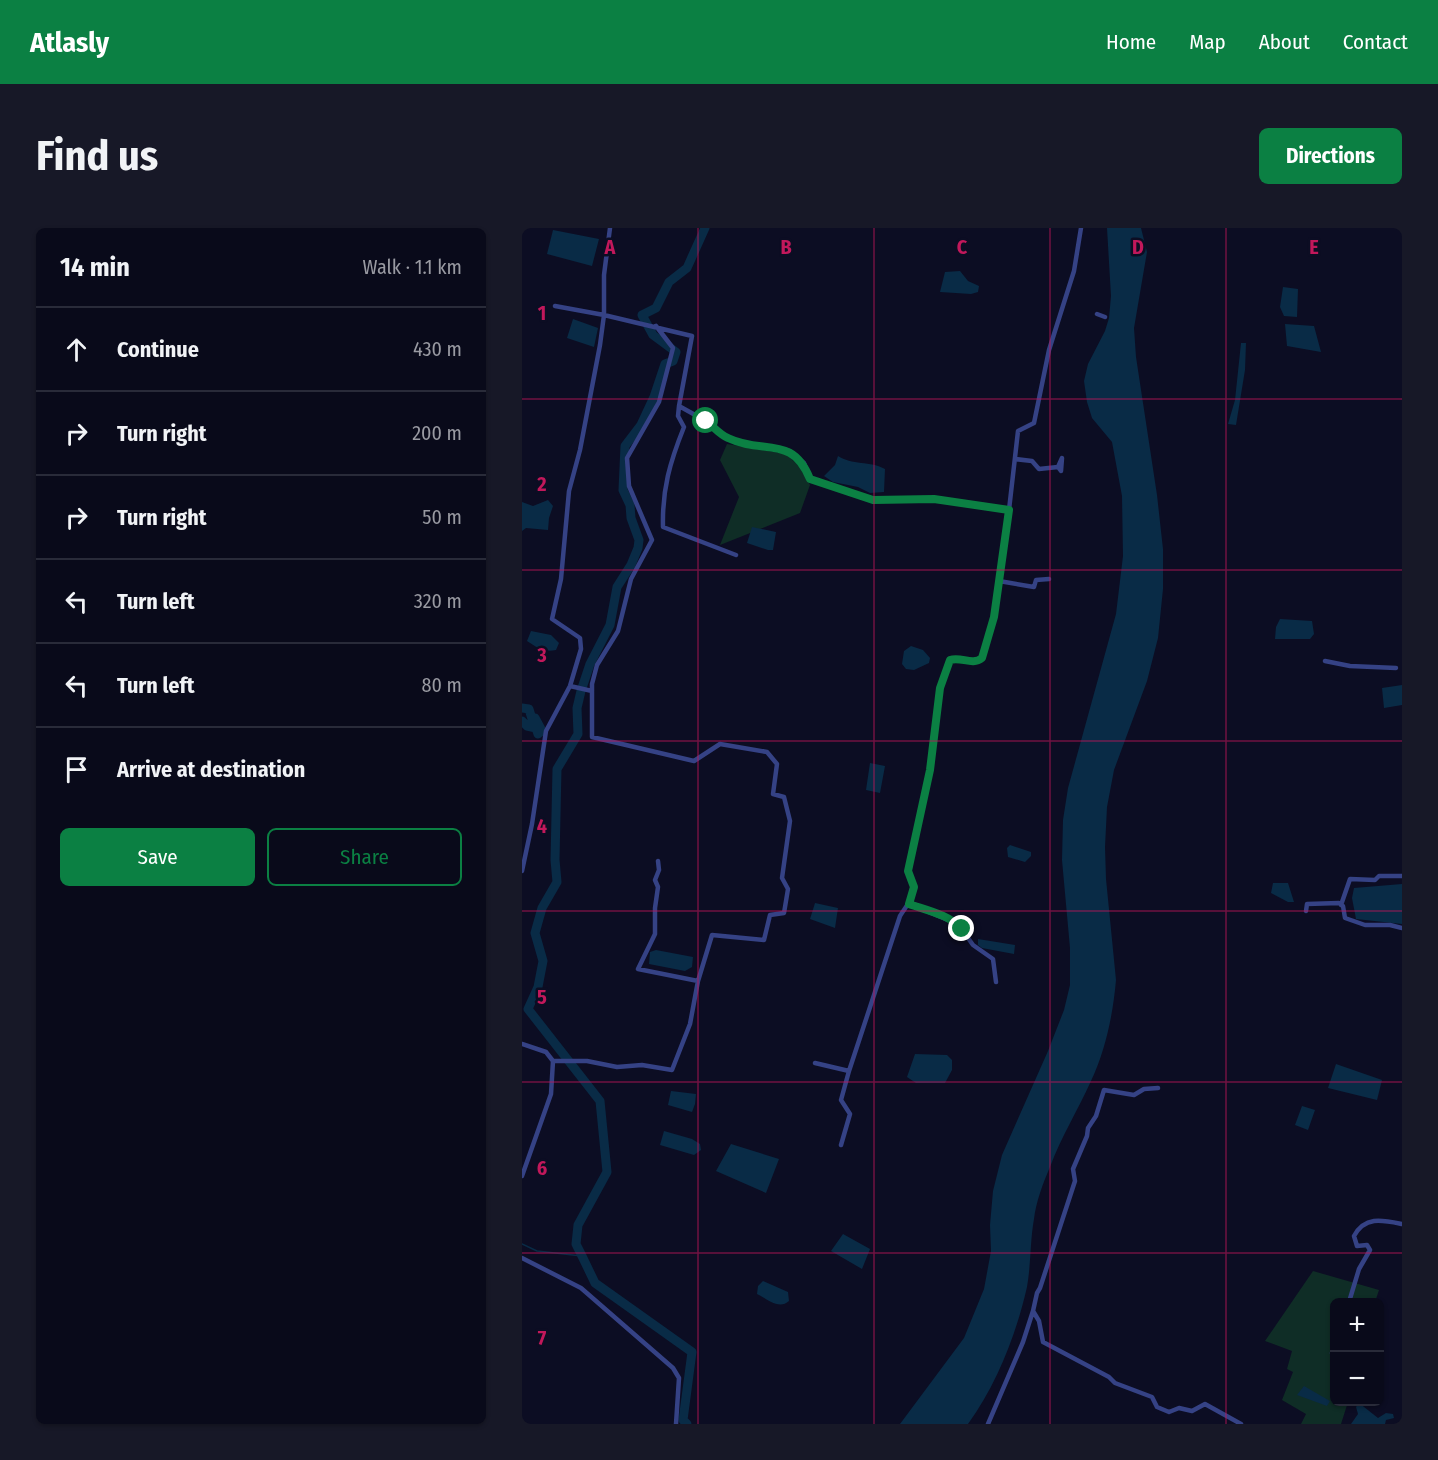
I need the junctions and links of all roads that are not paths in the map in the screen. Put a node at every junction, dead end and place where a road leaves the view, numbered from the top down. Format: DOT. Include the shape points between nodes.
graph roads {
  1 [pos="610,228"];
  2 [pos="1081,228"];
  3 [pos="555,306"];
  4 [pos="1097,314"];
  5 [pos="604,315"];
  6 [pos="1105,317"];
  7 [pos="656,326"];
  8 [pos="679,406"];
  9 [pos="1015,459"];
  10 [pos="1058,467"];
  11 [pos="1009,510"];
  12 [pos="736,555"];
  13 [pos="1049,579"];
  14 [pos="999,582"];
  15 [pos="1325,661"];
  16 [pos="1396,668"];
  17 [pos="570,686"];
  18 [pos="590,690"];
  19 [pos="658,861"];
  20 [pos="522,871"];
  21 [pos="1402,876"];
  22 [pos="909,904"];
  23 [pos="1341,904"];
  24 [pos="1306,911"];
  25 [pos="1402,928"];
  26 [pos="698,981"];
  27 [pos="996,982"];
  28 [pos="522,1044"];
  29 [pos="553,1061"];
  30 [pos="815,1063"];
  31 [pos="849,1071"];
  32 [pos="1158,1088"];
  33 [pos="841,1145"];
  34 [pos="522,1176"];
  35 [pos="1402,1224"];
  36 [pos="522,1258"];
  37 [pos="1350,1298"];
  38 [pos="1033,1311"];
  39 [pos="675,1424"];
  40 [pos="988,1424"];
  41 [pos="1241,1424"];
  1 -- 5 [label="street"];
  2 -- 9 [label="street" via="1074,271 1049,350 1042,399 1034,423 1018,431"];
  3 -- 5 [label="street"];
  4 -- 6 [label="street"];
  5 -- 7 [label="street"];
  5 -- 17 [label="street" via="569,491 561,579 552,619 580,638 581,649"];
  7 -- 8 [label="street" via="692,336"];
  7 -- 18 [label="street" via="673,348 659,402 627,458 629,486 652,540 631,579 618,631 597,665"];
  8 -- 11 [label="street" via="727,438 789,451 804,463 810,479 873,500 934,499"];
  8 -- 12 [label="street" via="678,416 684,427 670,461 662,505 663,527"];
  9 -- 10 [label="street" via="1032,461 1040,469"];
  9 -- 11 [label="street"];
  11 -- 14 [label="street"];
  13 -- 14 [label="street" via="1036,580 1034,588"];
  14 -- 22 [label="street" via="982,658 950,660 940,688 930,770 908,871 914,887"];
  15 -- 16 [label="street" via="1360,668"];
  17 -- 18 [label="street"];
  17 -- 20 [label="street" via="546,731"];
  18 -- 26 [label="street" via="592,737 694,761 720,744 767,752 777,764 773,794 784,797 790,821 782,878 788,889 784,913 770,915 764,940 712,935"];
  19 -- 26 [label="street" via="655,934 638,969"];
  21 -- 23 [label="street" via="1350,879"];
  22 -- 27 [label="street" via="958,924 973,945 993,958"];
  22 -- 31 [label="street" via="900,916"];
  23 -- 24 [label="street" via="1307,904"];
  23 -- 25 [label="street" via="1345,918 1365,925"];
  26 -- 29 [label="street" via="690,1024 672,1070 587,1060"];
  28 -- 29 [label="street" via="546,1052"];
  29 -- 34 [label="street" via="550,1095"];
  30 -- 31 [label="street"];
  31 -- 33 [label="street" via="841,1100 850,1114"];
  32 -- 38 [label="street" via="1134,1095 1104,1090 1073,1169 1075,1181"];
  35 -- 37 [label="street" via="1378,1219 1358,1229 1354,1236 1357,1246 1367,1245 1370,1250"];
  36 -- 39 [label="street" via="580,1288 673,1368 679,1378"];
  38 -- 40 [label="street"];
  38 -- 41 [label="street" via="1043,1342 1115,1383 1152,1397 1157,1407 1169,1412 1179,1408 1192,1412 1205,1404"];
}
